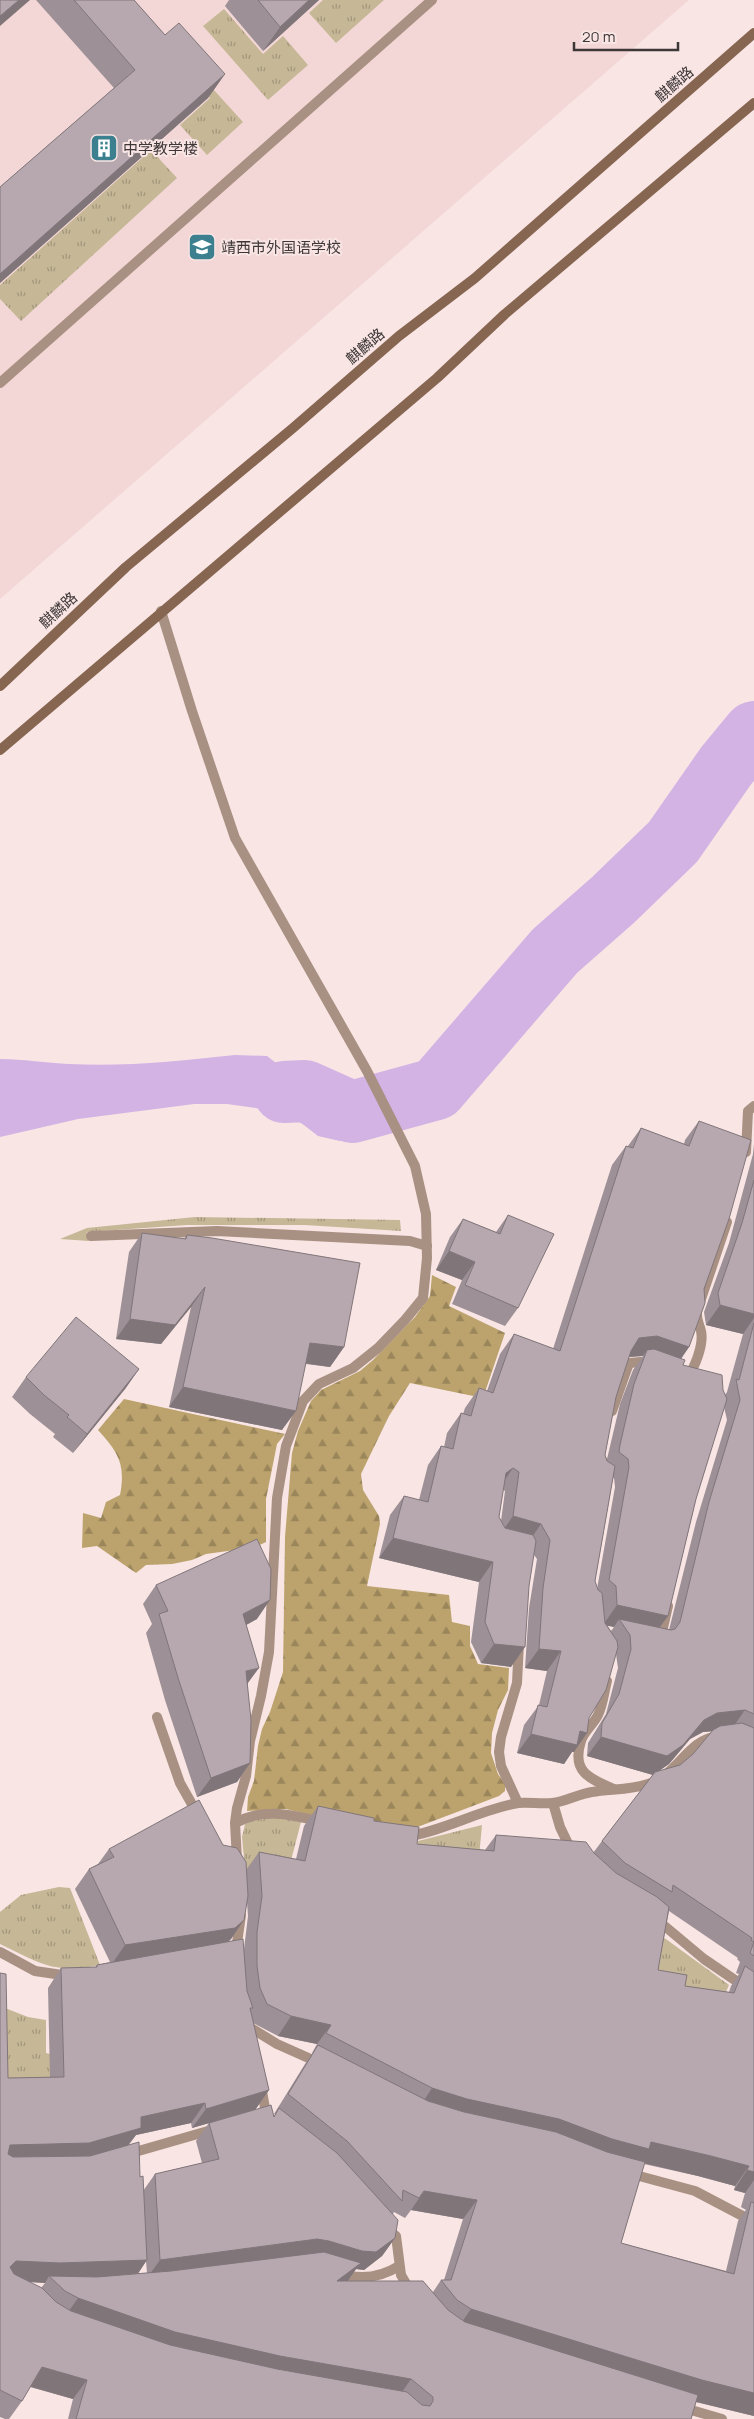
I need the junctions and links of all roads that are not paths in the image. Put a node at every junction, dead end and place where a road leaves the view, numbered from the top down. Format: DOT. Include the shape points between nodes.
graph roads {
  1 [pos="432,0"];
  2 [pos="754,33"];
  3 [pos="754,103"];
  4 [pos="0,383"];
  5 [pos="161,611"];
  6 [pos="0,686"];
  7 [pos="0,750"];
  8 [pos="754,1106"];
  9 [pos="744,1159"];
  10 [pos="729,1216"];
  11 [pos="91,1236"];
  12 [pos="427,1246"];
  13 [pos="659,1368"];
  14 [pos="687,1377"];
  15 [pos="609,1421"];
  16 [pos="671,1595"];
  17 [pos="520,1637"];
  18 [pos="652,1642"];
  19 [pos="609,1674"];
  20 [pos="157,1717"];
  21 [pos="729,1736"];
  22 [pos="614,1789"];
  23 [pos="518,1803"];
  24 [pos="553,1803"];
  25 [pos="204,1823"];
  26 [pos="235,1823"];
  27 [pos="336,1825"];
  28 [pos="396,1837"];
  29 [pos="227,1860"];
  30 [pos="580,1863"];
  31 [pos="241,1908"];
  32 [pos="646,1911"];
  33 [pos="237,1943"];
  34 [pos="0,1952"];
  35 [pos="224,1954"];
  36 [pos="235,1961"];
  37 [pos="76,1976"];
  38 [pos="754,1993"];
  39 [pos="242,2014"];
  40 [pos="331,2069"];
  41 [pos="258,2073"];
  42 [pos="276,2124"];
  43 [pos="221,2127"];
  44 [pos="118,2156"];
  45 [pos="614,2169"];
  46 [pos="376,2217"];
  47 [pos="754,2222"];
  48 [pos="399,2266"];
  49 [pos="329,2270"];
  50 [pos="418,2301"];
  51 [pos="674,2404"];
  52 [pos="722,2419"];
  1 -- 4 [label="street"];
  2 -- 6 [label="main road, 麒麟路" via="476,278 400,336 126,567"];
  3 -- 5 [label="main road" via="505,314 437,378"];
  5 -- 7 [label="main road"];
  5 -- 12 [label="street" via="235,838 367,1072 415,1166 426,1214"];
  8 -- 9 [label="street" via="748,1111"];
  10 -- 14 [label="street" via="697,1311 701,1338"];
  11 -- 12 [label="street" via="217,1230 410,1242"];
  12 -- 26 [label="street" via="423,1298 378,1348 353,1368 319,1384 303,1401 286,1446 277,1498 269,1652"];
  13 -- 15 [label="street" via="641,1362 629,1363"];
  16 -- 18 [label="street" via="660,1640"];
  17 -- 23 [label="street" via="517,1683 499,1752"];
  19 -- 22 [label="street" via="599,1712 581,1741 580,1766 592,1780"];
  20 -- 25 [label="street" via="180,1783"];
  21 -- 22 [label="street" via="704,1739 695,1744 662,1778 631,1788"];
  22 -- 24 [label="street"];
  23 -- 24 [label="street"];
  23 -- 28 [label="street" via="420,1834"];
  24 -- 30 [label="street" via="567,1842"];
  26 -- 27 [label="street" via="254,1814 277,1813"];
  26 -- 29 [label="street" via="236,1873"];
  31 -- 33 [label="street"];
  32 -- 38 [label="street" via="704,1959"];
  33 -- 35 [label="street"];
  33 -- 36 [label="street"];
  34 -- 37 [label="street" via="34,1971 62,1977"];
  39 -- 40 [label="street" via="246,2031"];
  41 -- 42 [label="street" via="262,2115"];
  43 -- 44 [label="street" via="131,2157"];
  45 -- 47 [label="street" via="695,2191"];
  46 -- 48 [label="street" via="396,2236"];
  48 -- 49 [label="street" via="387,2274 374,2276 345,2275"];
  48 -- 50 [label="street" via="408,2289"];
  51 -- 52 [label="street"];
}
